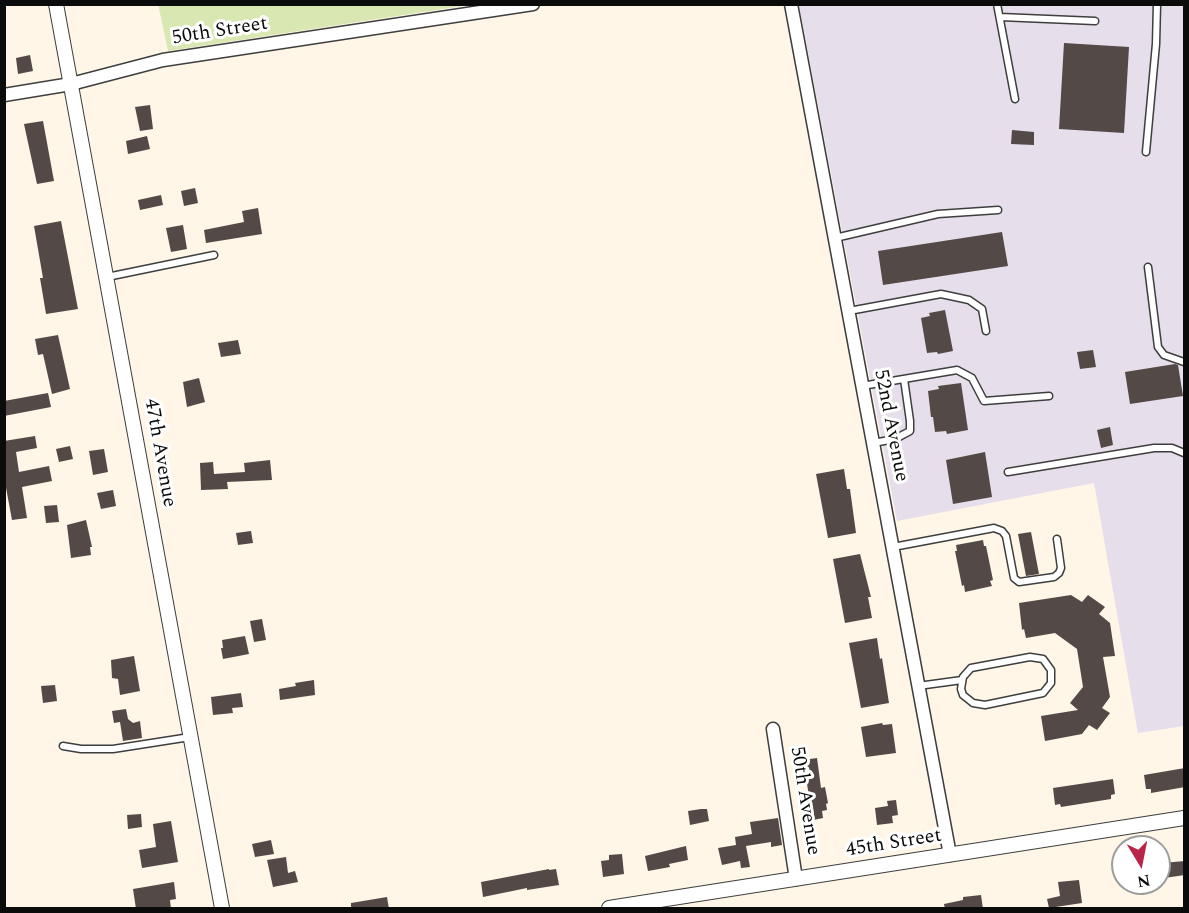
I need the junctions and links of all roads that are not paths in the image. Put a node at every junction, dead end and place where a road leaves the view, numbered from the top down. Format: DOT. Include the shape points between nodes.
graph roads {
  1 [pos="56,4"];
  2 [pos="533,4"];
  3 [pos="791,4"];
  4 [pos="997,4"];
  5 [pos="1157,4"];
  6 [pos="1000,18"];
  7 [pos="1095,21"];
  8 [pos="71,84"];
  9 [pos="4,95"];
  10 [pos="1015,99"];
  11 [pos="1146,152"];
  12 [pos="998,210"];
  13 [pos="835,238"];
  14 [pos="214,255"];
  15 [pos="1148,267"];
  16 [pos="107,277"];
  17 [pos="848,312"];
  18 [pos="986,331"];
  19 [pos="1185,362"];
  20 [pos="904,379"];
  21 [pos="862,386"];
  22 [pos="1049,396"];
  23 [pos="873,443"];
  24 [pos="1185,453"];
  25 [pos="1008,472"];
  26 [pos="1057,539"];
  27 [pos="892,547"];
  28 [pos="962,680"];
  29 [pos="918,686"];
  30 [pos="773,729"];
  31 [pos="191,737"];
  32 [pos="63,746"];
  33 [pos="1185,818"];
  34 [pos="950,855"];
  35 [pos="796,879"];
  36 [pos="222,909"];
  37 [pos="609,909"];
  1 -- 8 [label="street, 47th Avenue"];
  2 -- 8 [label="street, 50th Street" via="163,60"];
  3 -- 13 [label="street, 52nd Avenue"];
  4 -- 6 [label="lane"];
  5 -- 11 [label="lane"];
  6 -- 7 [label="lane"];
  6 -- 10 [label="lane"];
  8 -- 9 [label="street"];
  8 -- 16 [label="street, 47th Avenue"];
  12 -- 13 [label="lane" via="938,214"];
  13 -- 17 [label="street, 52nd Avenue"];
  14 -- 16 [label="lane"];
  15 -- 19 [label="lane" via="1158,347 1164,355"];
  16 -- 31 [label="street, 47th Avenue"];
  17 -- 18 [label="lane" via="941,294 969,300 982,309"];
  17 -- 21 [label="street, 52nd Avenue"];
  20 -- 21 [label="lane"];
  20 -- 22 [label="lane" via="957,370 972,378 984,401"];
  20 -- 23 [label="lane" via="909,430 895,439"];
  21 -- 23 [label="street, 52nd Avenue"];
  23 -- 27 [label="street, 52nd Avenue"];
  24 -- 25 [label="lane" via="1154,448"];
  26 -- 27 [label="lane" via="1059,573 1019,582 1014,578 1006,536 994,528"];
  27 -- 29 [label="street, 52nd Avenue"];
  28 -- 28 [label="lane" via="961,690 967,700 985,705 1043,693 1053,676 1043,659 1030,657 971,668"];
  28 -- 29 [label="lane"];
  29 -- 34 [label="street, 52nd Avenue"];
  30 -- 35 [label="street, 50th Avenue"];
  31 -- 32 [label="lane" via="112,749"];
  31 -- 36 [label="street, 47th Avenue"];
  33 -- 34 [label="street, 45th Street"];
  34 -- 35 [label="street, 45th Street"];
  35 -- 37 [label="street, 45th Street"];
}
